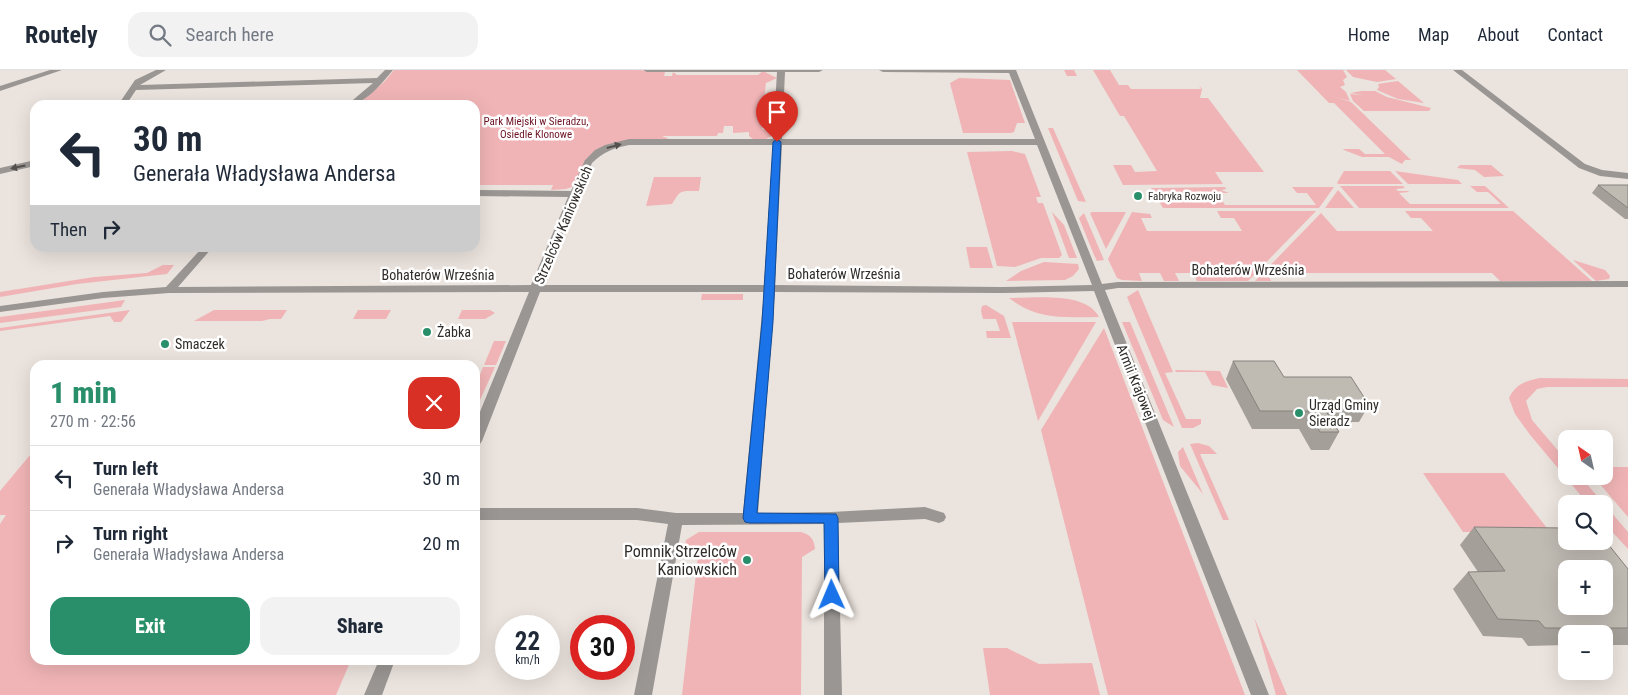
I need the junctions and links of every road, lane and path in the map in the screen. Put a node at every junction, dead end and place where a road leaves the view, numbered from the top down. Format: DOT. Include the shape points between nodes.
graph roads {
  1 [pos="58,70"];
  2 [pos="162,70"];
  3 [pos="389,70"];
  4 [pos="647,70"];
  5 [pos="781,70"];
  6 [pos="819,70"];
  7 [pos="883,70"];
  8 [pos="1012,70"];
  9 [pos="1457,70"];
  10 [pos="380,80"];
  11 [pos="134,88"];
  12 [pos="0,89"];
  13 [pos="126,100"];
  14 [pos="357,100"];
  15 [pos="777,142"];
  16 [pos="1041,142"];
  17 [pos="30,164"];
  18 [pos="0,171"];
  19 [pos="1628,176"];
  20 [pos="480,193"];
  21 [pos="574,194"];
  22 [pos="203,252"];
  23 [pos="1628,284"];
  24 [pos="536,288"];
  25 [pos="769,288"];
  26 [pos="1099,288"];
  27 [pos="169,290"];
  28 [pos="0,309"];
  29 [pos="480,428"];
  30 [pos="480,514"];
  31 [pos="939,517"];
  32 [pos="750,518"];
  33 [pos="831,518"];
  34 [pos="676,519"];
  35 [pos="385,665"];
  36 [pos="373,695"];
  37 [pos="643,695"];
  38 [pos="833,695"];
  39 [pos="1260,695"];
  1 -- 12 [label="street"];
  2 -- 11 [label="street" via="141,80"];
  3 -- 10 [label="street"];
  4 -- 5 [label="street"];
  5 -- 6 [label="street"];
  5 -- 15 [label="street"];
  7 -- 8 [label="street"];
  8 -- 16 [label="street, Armii Krajowej"];
  9 -- 19 [label="street" via="1582,166 1600,173"];
  10 -- 11 [label="street"];
  10 -- 14 [label="street"];
  11 -- 13 [label="street"];
  15 -- 16 [label="street, Strzelców Kaniowskich"];
  21 -- 15 [label="street, Strzelców Kaniowskich, one-way" via="588,162 598,152 618,144"];
  15 -- 25 [label="street"];
  16 -- 26 [label="street, Armii Krajowej"];
  17 -- 18 [label="street, one-way"];
  20 -- 21 [label="street"];
  21 -- 24 [label="street, Strzelców Kaniowskich"];
  22 -- 27 [label="street"];
  23 -- 26 [label="street, Bohaterów Września" via="1128,285"];
  24 -- 25 [label="street, Bohaterów Września"];
  24 -- 27 [label="street, Bohaterów Września"];
  24 -- 29 [label="street, Strzelców Kaniowskich"];
  25 -- 26 [label="street, Bohaterów Września"];
  25 -- 32 [label="street"];
  26 -- 39 [label="street, Armii Krajowej"];
  27 -- 28 [label="street, Bohaterów Września" via="103,294"];
  30 -- 34 [label="street" via="637,514"];
  31 -- 33 [label="street" via="925,513"];
  32 -- 33 [label="street"];
  32 -- 34 [label="street"];
  33 -- 38 [label="street"];
  34 -- 37 [label="street"];
  35 -- 36 [label="street"];
}
